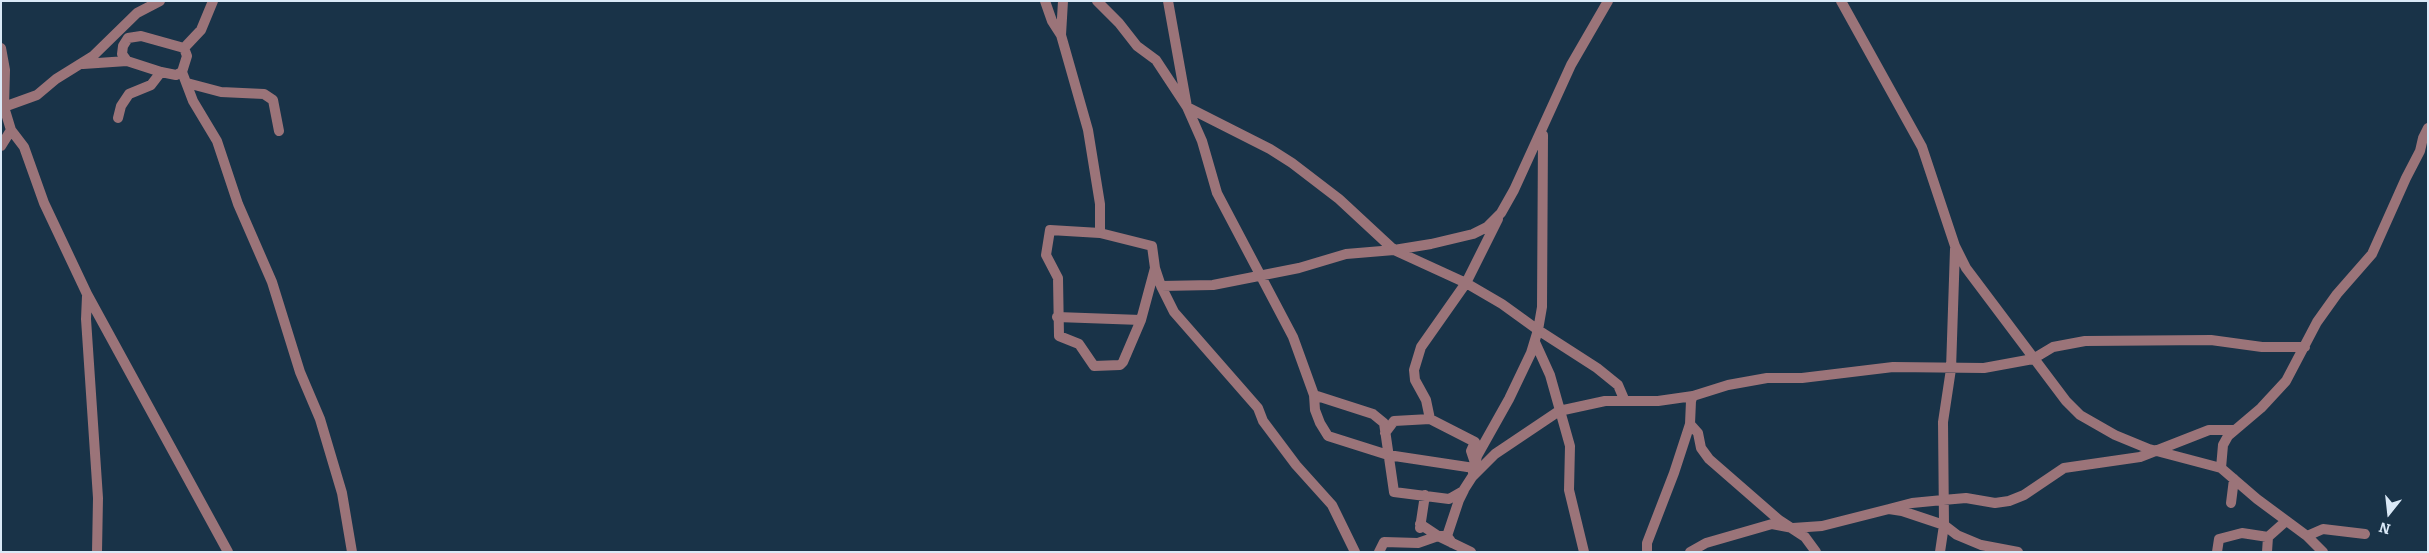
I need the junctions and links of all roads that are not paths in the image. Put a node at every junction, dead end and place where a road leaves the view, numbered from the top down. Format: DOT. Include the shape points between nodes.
graph roads {
  1 [pos="160,1"];
  2 [pos="213,1"];
  3 [pos="1044,1"];
  4 [pos="1064,1"];
  5 [pos="1097,1"];
  6 [pos="1168,1"];
  7 [pos="1608,1"];
  8 [pos="1841,1"];
  9 [pos="1061,36"];
  10 [pos="1,48"];
  11 [pos="184,48"];
  12 [pos="127,61"];
  13 [pos="78,65"];
  14 [pos="161,72"];
  15 [pos="182,72"];
  16 [pos="187,83"];
  17 [pos="1187,107"];
  18 [pos="3,108"];
  19 [pos="118,118"];
  20 [pos="1544,127"];
  21 [pos="2428,128"];
  22 [pos="11,130"];
  23 [pos="279,131"];
  24 [pos="1,146"];
  25 [pos="1501,212"];
  26 [pos="1100,233"];
  27 [pos="1956,246"];
  28 [pos="1394,250"];
  29 [pos="1155,268"];
  30 [pos="1258,274"];
  31 [pos="1466,283"];
  32 [pos="1161,286"];
  33 [pos="87,294"];
  34 [pos="1058,317"];
  35 [pos="1142,320"];
  36 [pos="1538,330"];
  37 [pos="1535,342"];
  38 [pos="2305,347"];
  39 [pos="2033,360"];
  40 [pos="1951,369"];
  41 [pos="1314,395"];
  42 [pos="1693,396"];
  43 [pos="1624,399"];
  44 [pos="1559,411"];
  45 [pos="1430,418"];
  46 [pos="1690,424"];
  47 [pos="2233,430"];
  48 [pos="1385,433"];
  49 [pos="2155,450"];
  50 [pos="1388,455"];
  51 [pos="2221,468"];
  52 [pos="1474,469"];
  53 [pos="2234,479"];
  54 [pos="1425,495"];
  55 [pos="1943,500"];
  56 [pos="2232,503"];
  57 [pos="1889,509"];
  58 [pos="2286,521"];
  59 [pos="1420,524"];
  60 [pos="1944,525"];
  61 [pos="1793,528"];
  62 [pos="2365,534"];
  63 [pos="2307,536"];
  64 [pos="2268,537"];
  65 [pos="1422,540"];
  66 [pos="1447,542"];
  67 [pos="98,552"];
  68 [pos="228,552"];
  69 [pos="352,552"];
  70 [pos="1355,552"];
  71 [pos="1379,552"];
  72 [pos="1471,552"];
  73 [pos="1584,552"];
  74 [pos="1646,552"];
  75 [pos="1690,552"];
  76 [pos="1816,552"];
  77 [pos="1940,552"];
  78 [pos="2018,552"];
  79 [pos="2217,552"];
  80 [pos="2267,552"];
  81 [pos="2323,552"];
  1 -- 13 [label="street" via="137,13 93,56"];
  2 -- 11 [label="street" via="201,30"];
  3 -- 9 [label="street"];
  4 -- 9 [label="street"];
  5 -- 17 [label="street" via="1136,46 1156,60"];
  6 -- 17 [label="street"];
  7 -- 20 [label="street" via="1571,65"];
  8 -- 27 [label="street" via="1922,147"];
  9 -- 26 [label="street" via="1088,130 1100,204"];
  10 -- 18 [label="street" via="5,70"];
  11 -- 12 [label="street" via="141,36 128,38 122,54"];
  11 -- 15 [label="street" via="187,56"];
  12 -- 13 [label="street"];
  12 -- 14 [label="street"];
  13 -- 18 [label="street" via="37,95"];
  14 -- 15 [label="street" via="176,75"];
  14 -- 19 [label="street" via="151,84 129,94"];
  15 -- 16 [label="street"];
  16 -- 23 [label="street" via="221,92 264,94 273,100"];
  16 -- 69 [label="street" via="217,141 238,204 272,282 342,493"];
  17 -- 28 [label="street" via="1292,163 1339,199"];
  17 -- 30 [label="street" via="1202,141 1217,193"];
  18 -- 22 [label="street"];
  20 -- 25 [label="street"];
  20 -- 36 [label="street" via="1542,299"];
  21 -- 38 [label="street" via="2372,254 2337,294 2317,322"];
  22 -- 24 [label="street"];
  22 -- 33 [label="street" via="24,147 44,203"];
  25 -- 28 [label="street" via="1487,226 1472,234"];
  25 -- 31 [label="street"];
  26 -- 29 [label="street" via="1152,246"];
  26 -- 34 [label="street" via="1050,230 1046,255 1058,278"];
  27 -- 39 [label="street" via="1966,268"];
  27 -- 40 [label="street"];
  28 -- 30 [label="street" via="1346,254 1300,268"];
  28 -- 31 [label="street"];
  29 -- 32 [label="street"];
  29 -- 35 [label="street"];
  30 -- 32 [label="street" via="1213,285"];
  30 -- 41 [label="street" via="1293,337"];
  31 -- 36 [label="street"];
  31 -- 45 [label="street" via="1421,347 1414,370"];
  32 -- 70 [label="street" via="1174,312 1258,408 1263,421 1296,465 1332,505"];
  33 -- 67 [label="street"];
  33 -- 68 [label="street"];
  34 -- 35 [label="street"];
  34 -- 35 [label="street" via="1059,336 1079,344 1091,364 1097,366 1122,364"];
  36 -- 37 [label="street"];
  36 -- 43 [label="street" via="1597,368 1618,385"];
  37 -- 44 [label="street" via="1550,375"];
  37 -- 52 [label="street" via="1509,399 1485,440"];
  38 -- 39 [label="street" via="2262,347 2210,340 2085,341 2054,347"];
  38 -- 47 [label="street" via="2284,384"];
  39 -- 40 [label="street" via="1984,368"];
  39 -- 49 [label="street" via="2080,415 2115,435"];
  40 -- 42 [label="street" via="1892,368 1802,378 1767,378"];
  40 -- 55 [label="street" via="1943,422"];
  41 -- 48 [label="street" via="1374,414 1384,424"];
  41 -- 50 [label="street" via="1315,410 1328,436"];
  42 -- 43 [label="street" via="1658,402"];
  42 -- 46 [label="street"];
  43 -- 44 [label="street"];
  44 -- 52 [label="street"];
  44 -- 73 [label="street" via="1570,446 1570,490"];
  45 -- 48 [label="street" via="1394,421"];
  45 -- 52 [label="street" via="1474,442 1471,452"];
  46 -- 61 [label="street" via="1698,433 1702,448 1720,470"];
  46 -- 74 [label="street"];
  47 -- 49 [label="street" via="2209,430"];
  47 -- 51 [label="street" via="2224,445"];
  48 -- 50 [label="street"];
  49 -- 51 [label="street"];
  49 -- 55 [label="street" via="2140,457 2064,468 2024,495 2009,501"];
  50 -- 52 [label="street"];
  50 -- 54 [label="street" via="1394,492"];
  51 -- 53 [label="street"];
  52 -- 54 [label="street" via="1463,492 1449,499"];
  52 -- 66 [label="street" via="1459,500"];
  53 -- 56 [label="street"];
  53 -- 58 [label="street"];
  54 -- 59 [label="street"];
  55 -- 57 [label="street"];
  55 -- 60 [label="street"];
  57 -- 60 [label="street"];
  57 -- 61 [label="street" via="1822,526"];
  58 -- 63 [label="street"];
  58 -- 64 [label="street"];
  59 -- 65 [label="street"];
  59 -- 66 [label="street"];
  60 -- 77 [label="street"];
  60 -- 78 [label="street" via="1957,535 1981,545"];
  61 -- 75 [label="street" via="1772,524 1706,543"];
  61 -- 76 [label="street"];
  62 -- 63 [label="street" via="2323,529"];
  63 -- 81 [label="street"];
  64 -- 79 [label="street" via="2242,534 2224,537 2219,539"];
  64 -- 80 [label="street"];
  65 -- 66 [label="street"];
  65 -- 71 [label="street" via="1384,542"];
  66 -- 72 [label="street"];
}
